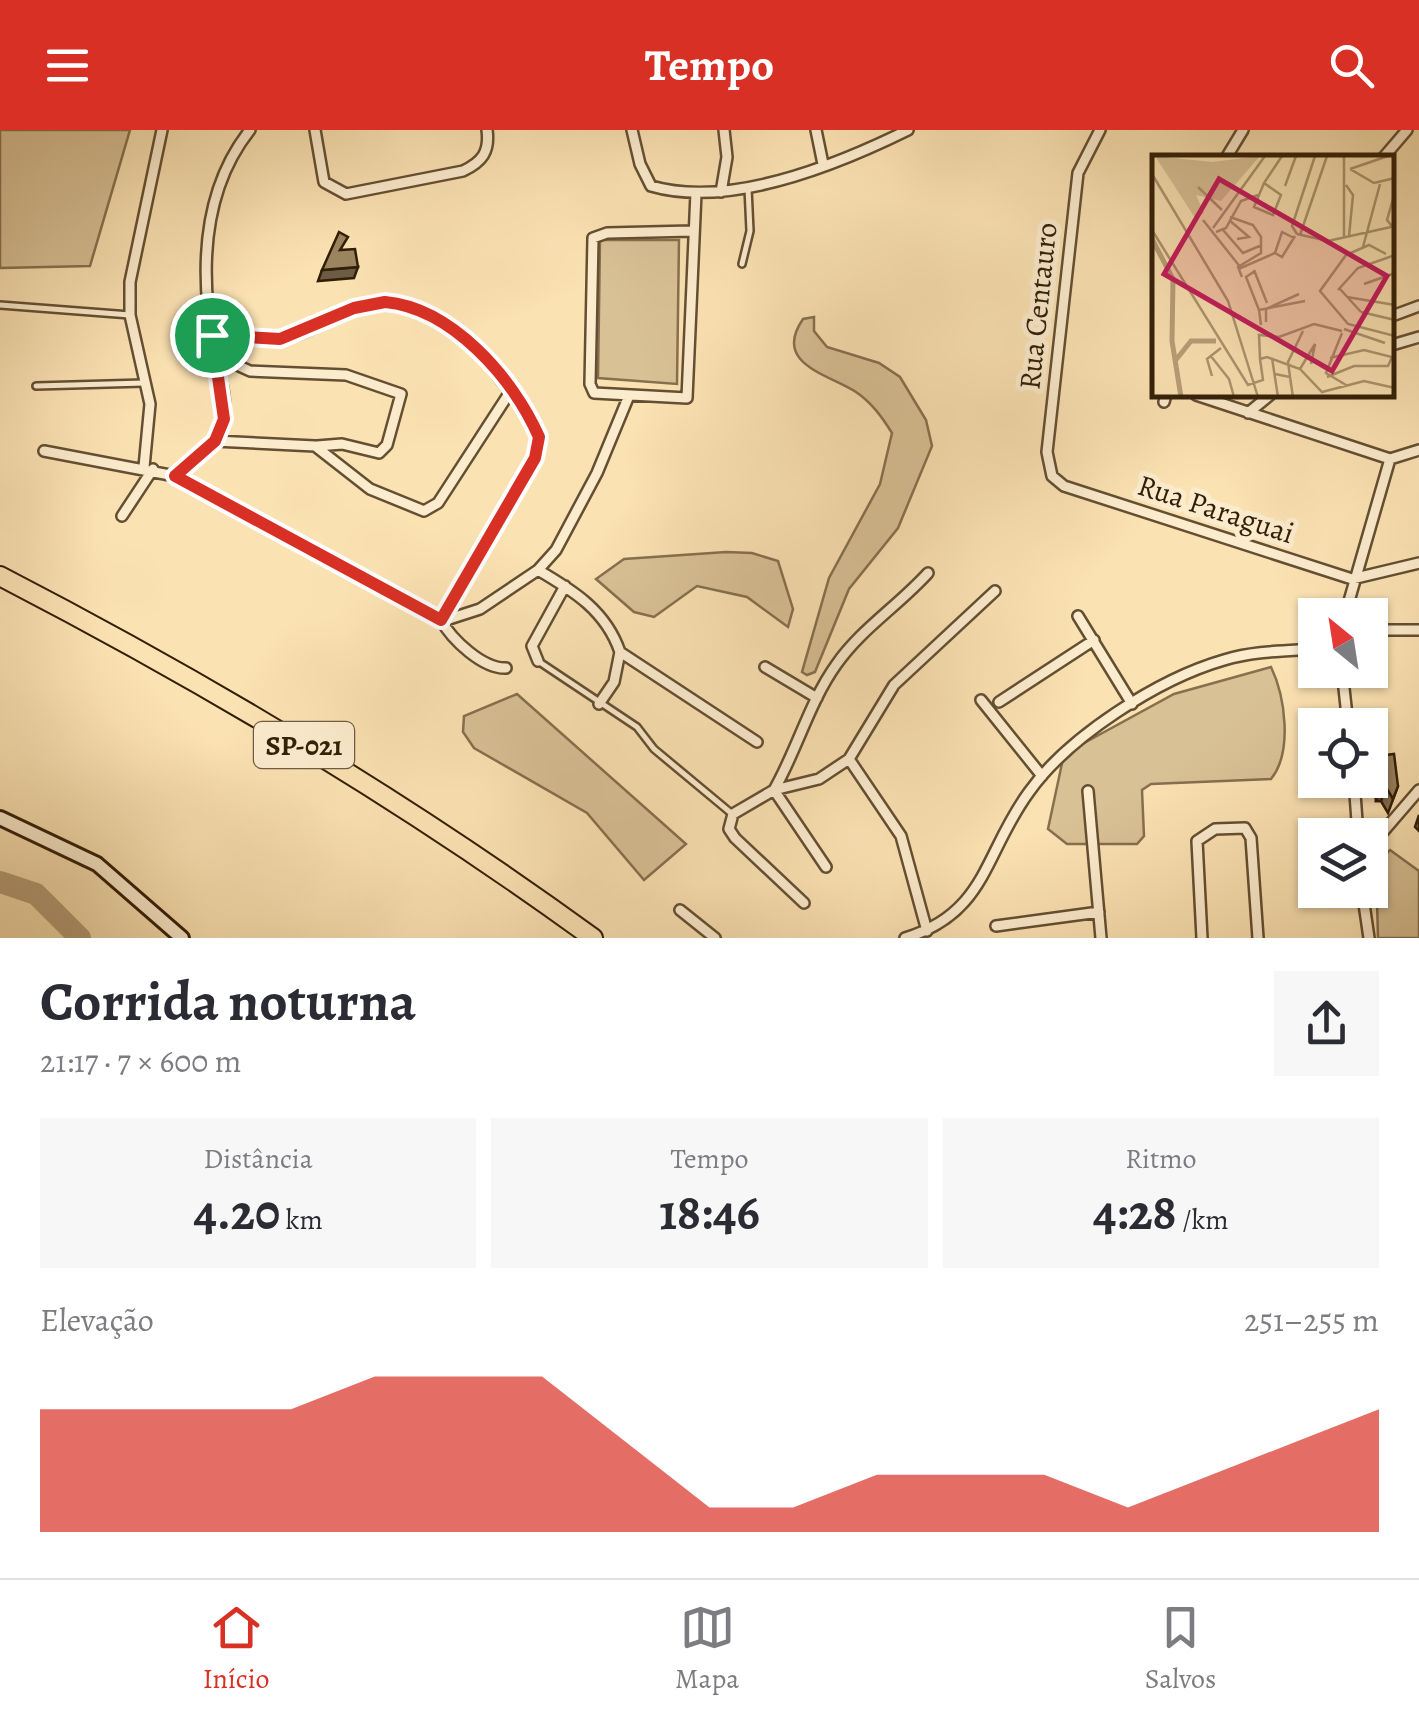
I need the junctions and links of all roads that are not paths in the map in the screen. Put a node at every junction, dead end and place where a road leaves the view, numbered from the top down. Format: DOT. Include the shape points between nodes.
graph roads {
  1 [pos="162,130"];
  2 [pos="250,130"];
  3 [pos="315,130"];
  4 [pos="487,130"];
  5 [pos="632,130"];
  6 [pos="724,130"];
  7 [pos="816,130"];
  8 [pos="908,130"];
  9 [pos="1100,130"];
  10 [pos="1244,130"];
  11 [pos="1407,130"];
  12 [pos="888,134"];
  13 [pos="1228,155"];
  14 [pos="1386,155"];
  15 [pos="824,164"];
  16 [pos="748,188"];
  17 [pos="721,192"];
  18 [pos="696,193"];
  19 [pos="692,231"];
  20 [pos="742,264"];
  21 [pos="0,306"];
  22 [pos="1419,306"];
  23 [pos="130,315"];
  24 [pos="1394,315"];
  25 [pos="212,335"];
  26 [pos="1419,337"];
  27 [pos="1394,344"];
  28 [pos="215,354"];
  29 [pos="144,384"];
  30 [pos="36,386"];
  31 [pos="510,392"];
  32 [pos="628,398"];
  33 [pos="1205,398"];
  34 [pos="1215,398"];
  35 [pos="1266,398"];
  36 [pos="1221,403"];
  37 [pos="1248,413"];
  38 [pos="215,441"];
  39 [pos="314,446"];
  40 [pos="1419,450"];
  41 [pos="44,451"];
  42 [pos="1390,459"];
  43 [pos="148,468"];
  44 [pos="175,476"];
  45 [pos="1064,486"];
  46 [pos="122,516"];
  47 [pos="1419,562"];
  48 [pos="538,570"];
  49 [pos="928,572"];
  50 [pos="0,576"];
  51 [pos="1352,579"];
  52 [pos="565,586"];
  53 [pos="995,591"];
  54 [pos="1348,598"];
  55 [pos="1078,616"];
  56 [pos="441,620"];
  57 [pos="1388,630"];
  58 [pos="1419,630"];
  59 [pos="1094,640"];
  60 [pos="1298,651"];
  61 [pos="620,652"];
  62 [pos="538,662"];
  63 [pos="765,666"];
  64 [pos="506,668"];
  65 [pos="817,698"];
  66 [pos="982,700"];
  67 [pos="999,702"];
  68 [pos="599,704"];
  69 [pos="1132,704"];
  70 [pos="757,742"];
  71 [pos="850,760"];
  72 [pos="1042,776"];
  73 [pos="774,790"];
  74 [pos="1088,790"];
  75 [pos="1419,790"];
  76 [pos="733,814"];
  77 [pos="0,818"];
  78 [pos="1388,826"];
  79 [pos="826,866"];
  80 [pos="804,903"];
  81 [pos="1365,908"];
  82 [pos="680,910"];
  83 [pos="1099,912"];
  84 [pos="996,926"];
  85 [pos="927,931"];
  86 [pos="182,938"];
  87 [pos="593,938"];
  88 [pos="715,938"];
  89 [pos="905,938"];
  90 [pos="1101,938"];
  91 [pos="1202,938"];
  92 [pos="1258,938"];
  93 [pos="1369,938"];
  1 -- 23 [label="street" via="140,226"];
  2 -- 25 [label="street" via="208,224"];
  3 -- 4 [label="street" via="324,182 346,194 479,164"];
  5 -- 18 [label="street" via="652,186"];
  6 -- 17 [label="street"];
  7 -- 15 [label="street"];
  8 -- 12 [label="street"];
  9 -- 45 [label="street, Rua Centauro" via="1078,173 1047,452 1052,476"];
  10 -- 13 [label="street"];
  11 -- 14 [label="street"];
  12 -- 15 [label="street"];
  15 -- 16 [label="street"];
  16 -- 17 [label="street"];
  16 -- 20 [label="lane" via="750,231"];
  17 -- 18 [label="street"];
  18 -- 19 [label="street"];
  19 -- 32 [label="street" via="688,398"];
  19 -- 32 [label="street" via="594,238 590,384 594,393"];
  21 -- 23 [label="lane"];
  22 -- 24 [label="street"];
  23 -- 29 [label="street"];
  25 -- 28 [label="street"];
  25 -- 31 [label="street" via="280,339 367,304 404,304 460,332"];
  26 -- 27 [label="street"];
  28 -- 38 [label="street" via="224,408"];
  28 -- 39 [label="street" via="250,371 346,375 402,394 379,453"];
  29 -- 30 [label="lane"];
  29 -- 43 [label="street"];
  31 -- 39 [label="street" via="438,503 424,511 370,489"];
  31 -- 56 [label="street" via="534,426 539,447"];
  32 -- 48 [label="street" via="570,526"];
  33 -- 36 [label="street"];
  34 -- 36 [label="street"];
  35 -- 37 [label="street"];
  36 -- 37 [label="street"];
  37 -- 42 [label="street"];
  38 -- 39 [label="street"];
  38 -- 44 [label="street"];
  40 -- 42 [label="street"];
  41 -- 43 [label="street"];
  42 -- 51 [label="street"];
  43 -- 44 [label="street"];
  43 -- 46 [label="street"];
  44 -- 56 [label="street"];
  45 -- 51 [label="street, Rua Paraguai"];
  47 -- 51 [label="street"];
  48 -- 52 [label="street"];
  48 -- 56 [label="street" via="480,608"];
  49 -- 65 [label="street" via="858,636"];
  50 -- 87 [label="highway, SP-021" via="352,774"];
  51 -- 54 [label="street"];
  52 -- 61 [label="street" via="594,608"];
  52 -- 62 [label="street" via="532,646"];
  53 -- 71 [label="street" via="894,685"];
  55 -- 59 [label="street"];
  56 -- 64 [label="street" via="491,666"];
  57 -- 58 [label="street"];
  59 -- 67 [label="street"];
  59 -- 69 [label="street"];
  60 -- 69 [label="street" via="1227,659"];
  61 -- 68 [label="street" via="614,682"];
  61 -- 70 [label="street"];
  62 -- 68 [label="lane"];
  63 -- 65 [label="street"];
  65 -- 73 [label="street"];
  66 -- 72 [label="street"];
  68 -- 76 [label="lane" via="637,728"];
  69 -- 72 [label="street" via="1071,746"];
  71 -- 73 [label="street" via="819,780"];
  71 -- 85 [label="street" via="905,847"];
  72 -- 85 [label="street" via="969,902"];
  73 -- 76 [label="street"];
  73 -- 79 [label="street"];
  74 -- 83 [label="street"];
  75 -- 78 [label="street"];
  76 -- 80 [label="street" via="729,830"];
  77 -- 86 [label="main road" via="97,864"];
  81 -- 93 [label="street"];
  82 -- 88 [label="street"];
  83 -- 84 [label="street"];
  83 -- 90 [label="street"];
  85 -- 89 [label="street"];
  91 -- 92 [label="street" via="1198,841 1215,829 1246,828"];
}
